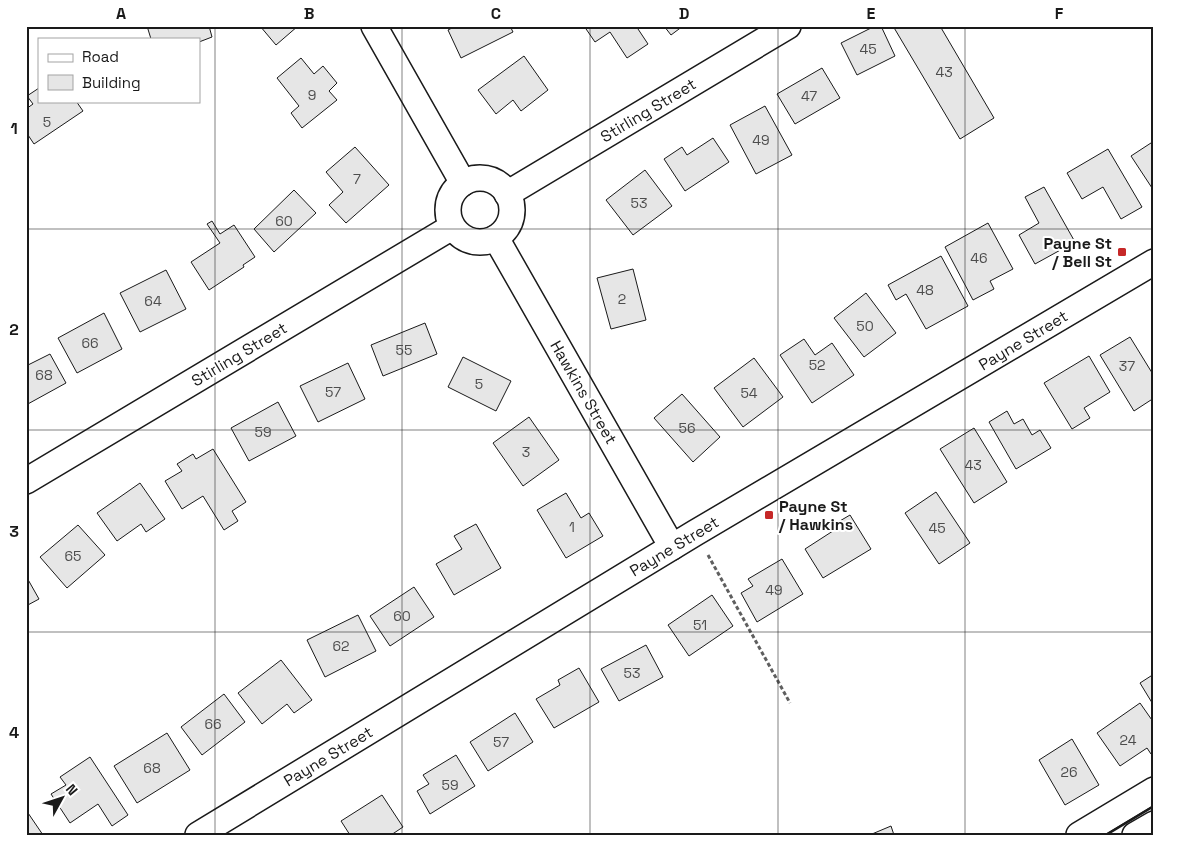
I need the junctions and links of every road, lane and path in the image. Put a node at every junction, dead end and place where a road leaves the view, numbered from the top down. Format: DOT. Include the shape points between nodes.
graph roads {
  1 [pos="374,26"];
  2 [pos="788,26"];
  3 [pos="463,183"];
  4 [pos="507,194"];
  5 [pos="452,226"];
  6 [pos="496,238"];
  7 [pos="1154,262"];
  8 [pos="26,481"];
  9 [pos="695,533"];
  10 [pos="672,546"];
  11 [pos="790,703"];
  12 [pos="1154,790"];
  13 [pos="1154,824"];
  14 [pos="198,835"];
  15 [pos="1079,835"];
  16 [pos="1135,835"];
  1 -- 3 [label="street"];
  2 -- 4 [label="street, Stirling Street"];
  3 -- 4 [label="street" via="483,178 497,183"];
  3 -- 5 [label="street" via="450,198 448,207"];
  4 -- 6 [label="street" via="512,213 504,231"];
  5 -- 6 [label="street" via="467,240 477,242"];
  5 -- 8 [label="street, Stirling Street"];
  6 -- 10 [label="street, Hawkins Street"];
  7 -- 9 [label="street, Payne Street"];
  9 -- 10 [label="street, Payne Street"];
  9 -- 11 [label="path"];
  10 -- 14 [label="street, Payne Street"];
  12 -- 15 [label="street"];
  13 -- 16 [label="street"];
}
